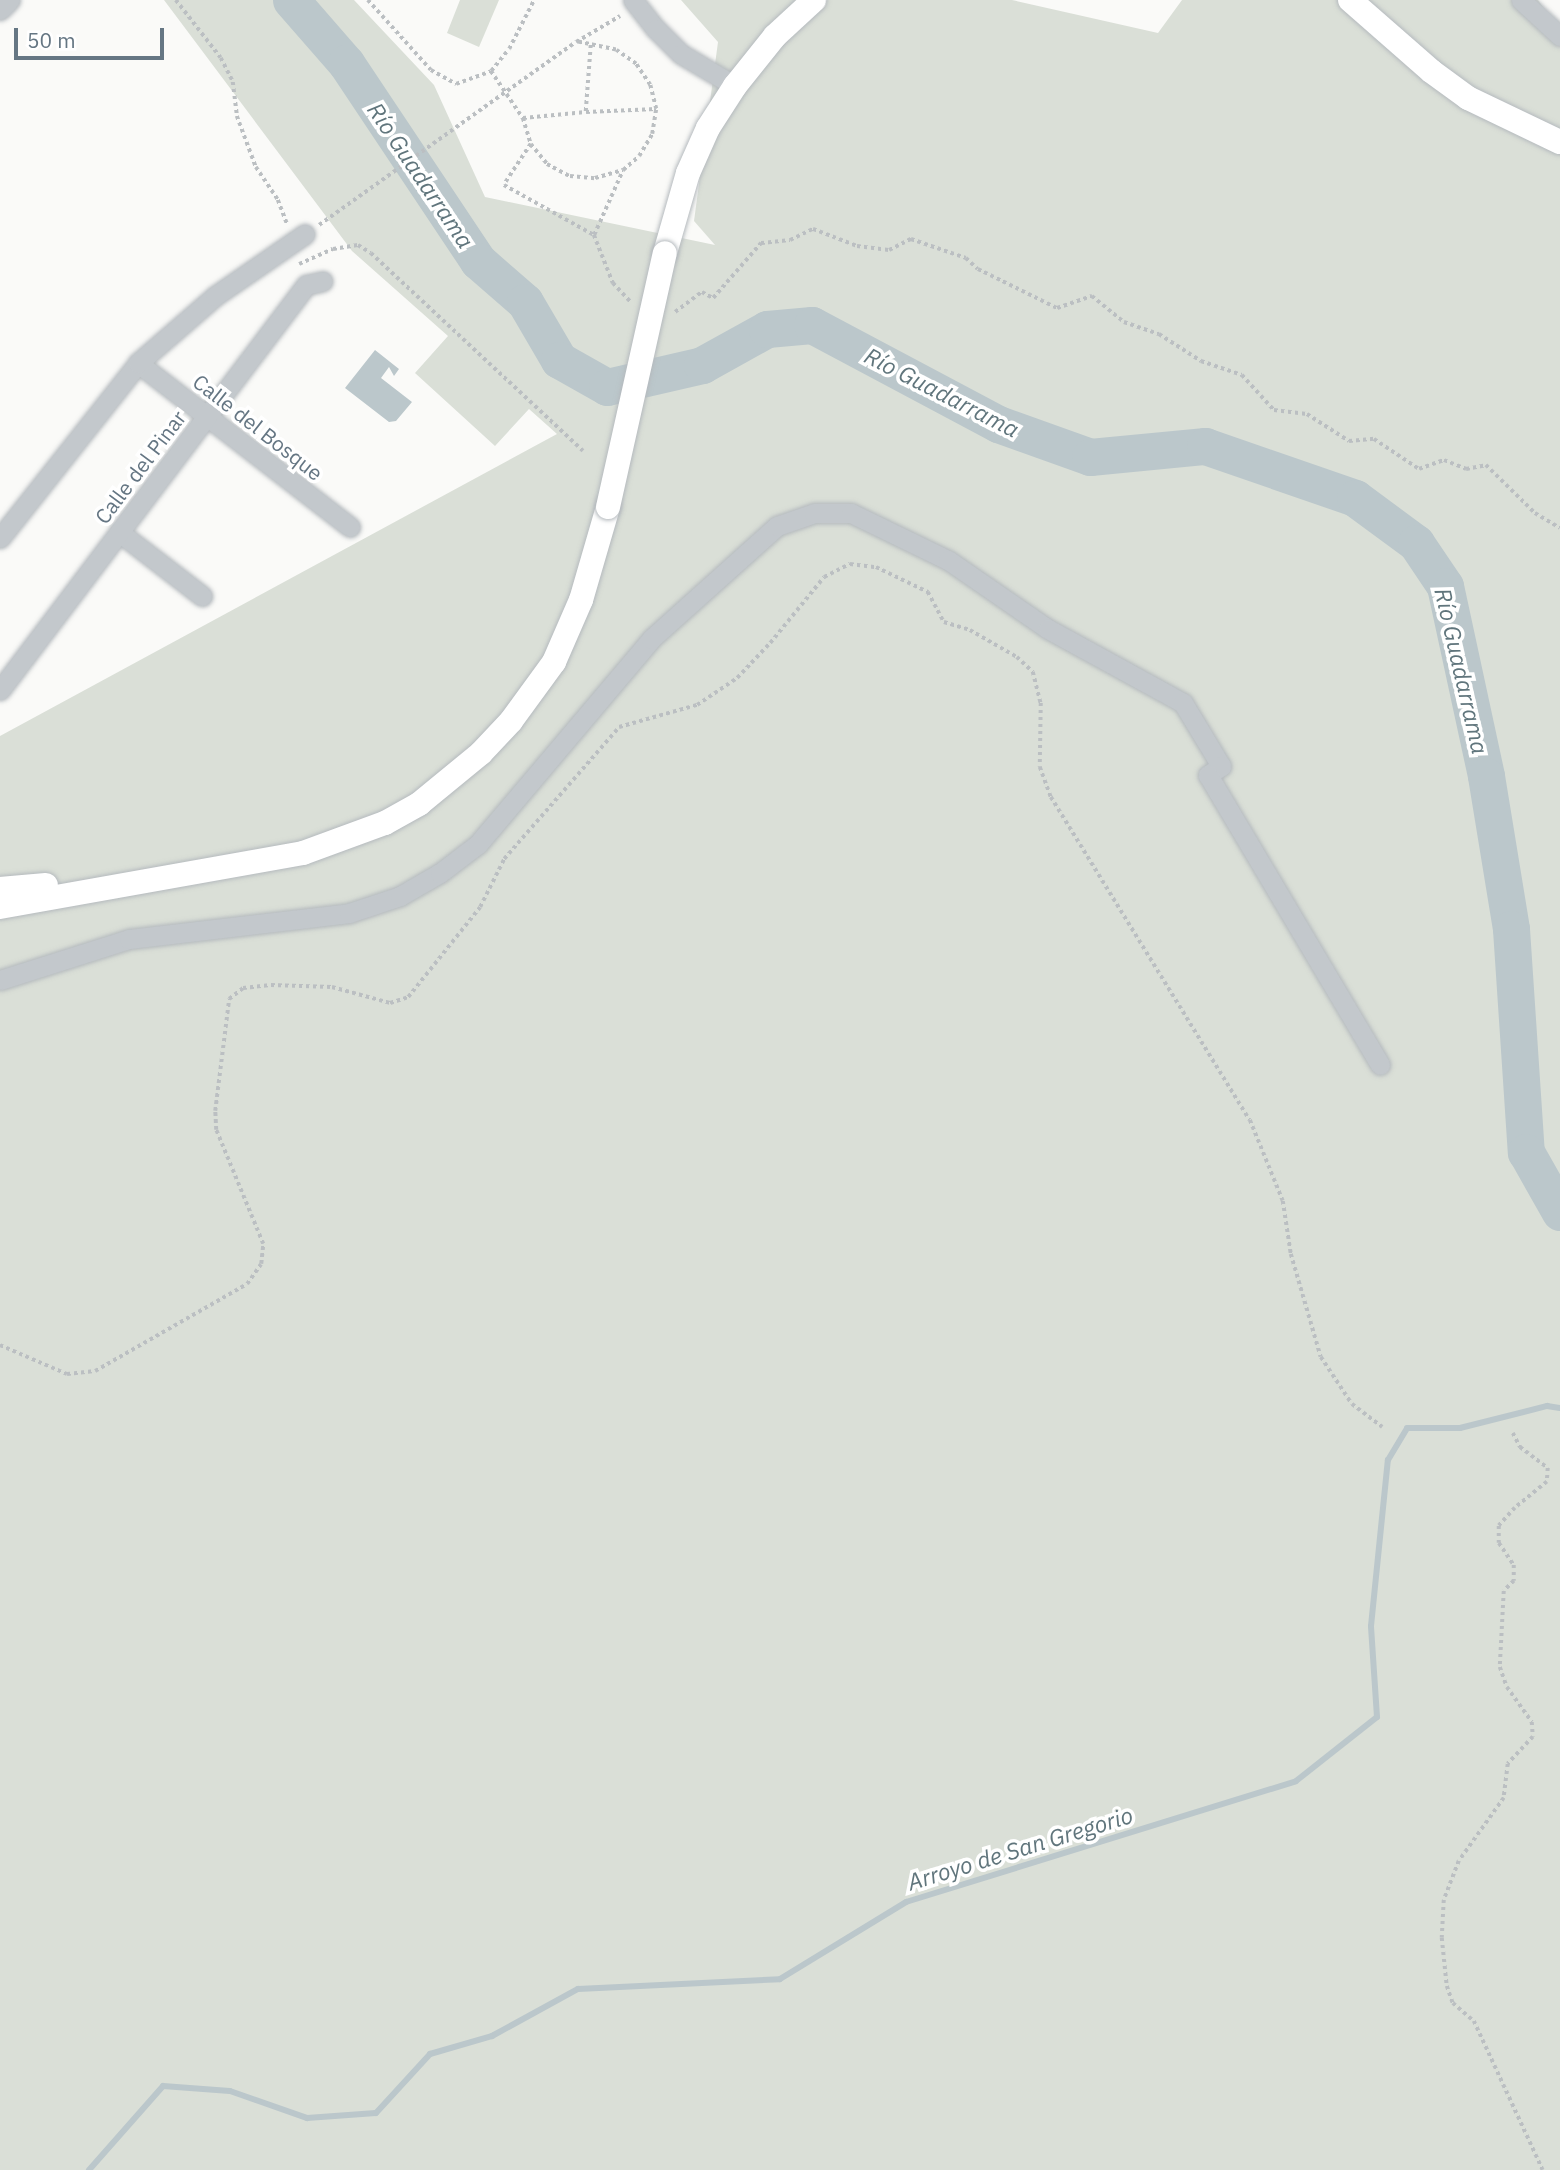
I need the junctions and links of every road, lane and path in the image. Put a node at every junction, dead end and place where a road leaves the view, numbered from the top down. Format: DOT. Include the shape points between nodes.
graph roads {
  1 [pos="10,0"];
  2 [pos="176,0"];
  3 [pos="368,0"];
  4 [pos="534,0"];
  5 [pos="814,0"];
  6 [pos="1350,0"];
  7 [pos="1521,0"];
  8 [pos="635,2"];
  9 [pos="0,10"];
  10 [pos="1560,36"];
  11 [pos="576,42"];
  12 [pos="591,45"];
  13 [pos="491,71"];
  14 [pos="735,86"];
  15 [pos="506,93"];
  16 [pos="656,109"];
  17 [pos="586,112"];
  18 [pos="523,117"];
  19 [pos="1560,142"];
  20 [pos="531,144"];
  21 [pos="623,170"];
  22 [pos="594,235"];
  23 [pos="298,238"];
  24 [pos="298,265"];
  25 [pos="323,281"];
  26 [pos="635,306"];
  27 [pos="673,313"];
  28 [pos="138,363"];
  29 [pos="207,416"];
  30 [pos="583,451"];
  31 [pos="350,527"];
  32 [pos="1560,528"];
  33 [pos="119,532"];
  34 [pos="0,538"];
  35 [pos="202,596"];
  36 [pos="0,690"];
  37 [pos="197,872"];
  38 [pos="0,889"];
  39 [pos="0,907"];
  40 [pos="0,980"];
  41 [pos="1380,1065"];
  42 [pos="0,1345"];
  43 [pos="1382,1427"];
  44 [pos="1513,1433"];
  45 [pos="1543,2170"];
  1 -- 9 [label="street"];
  2 -- 23 [label="path" via="221,58 233,82 237,116 256,167"];
  3 -- 13 [label="path" via="431,70 456,84"];
  4 -- 13 [label="path" via="509,49"];
  5 -- 14 [label="main road" via="775,36"];
  6 -- 19 [label="main road" via="1468,98"];
  7 -- 10 [label="street"];
  8 -- 11 [label="path"];
  8 -- 14 [label="street" via="681,54"];
  11 -- 12 [label="path"];
  11 -- 15 [label="path"];
  12 -- 16 [label="path" via="615,50 636,64 650,85"];
  12 -- 17 [label="path"];
  13 -- 15 [label="path"];
  14 -- 37 [label="main road, bridge" via="708,128 688,173 608,507 581,600 554,662 481,753 419,804 385,823 303,853"];
  15 -- 18 [label="path"];
  15 -- 23 [label="path"];
  16 -- 17 [label="path"];
  16 -- 21 [label="path" via="652,134 639,156"];
  17 -- 18 [label="path"];
  18 -- 20 [label="path"];
  20 -- 21 [label="path" via="547,164 569,176 595,178"];
  20 -- 22 [label="path" via="504,185"];
  21 -- 22 [label="path"];
  22 -- 26 [label="path" via="613,283"];
  23 -- 28 [label="street" via="215,296"];
  24 -- 30 [label="path" via="333,249 358,245 371,253"];
  25 -- 29 [label="street, Calle del Pinar" via="306,285"];
  27 -- 32 [label="path" via="702,292 713,298 761,243 790,240 813,229 857,246 890,250 911,239 966,258 978,269 1057,309 1092,296 1124,322 1159,334 1201,361 1242,376 1274,410 1307,414 1349,441 1374,439 1419,468 1444,460 1466,469 1486,466 1535,513"];
  28 -- 29 [label="street, Calle del Bosque"];
  28 -- 34 [label="street"];
  29 -- 31 [label="street, Calle del Bosque"];
  29 -- 33 [label="street, Calle del Pinar"];
  33 -- 35 [label="street"];
  33 -- 36 [label="street, Calle del Pinar"];
  37 -- 38 [label="main road"];
  37 -- 39 [label="main road"];
  40 -- 41 [label="street" via="129,939 349,913 400,895 478,844 651,639 777,526 814,513 851,513 948,560 1048,629 1183,703 1221,766 1208,775"];
  42 -- 43 [label="path" via="67,1374 96,1371 247,1284 261,1264 262,1244 216,1130 229,999 243,988 271,985 332,987 390,1003 408,997 480,908 504,859 619,727 697,705 737,678 824,577 850,564 876,567 928,592 944,622 970,630 1017,657 1033,672 1041,703 1040,767 1051,797 1250,1120 1283,1200 1291,1254 1321,1357 1352,1404"];
  44 -- 45 [label="path" via="1520,1447 1548,1468 1547,1482 1499,1526 1499,1543 1514,1565 1514,1581 1504,1591 1500,1667 1507,1687 1532,1722 1533,1737 1508,1764 1504,1798 1460,1861 1444,1900 1442,1938 1453,2003 1474,2021"];
}
